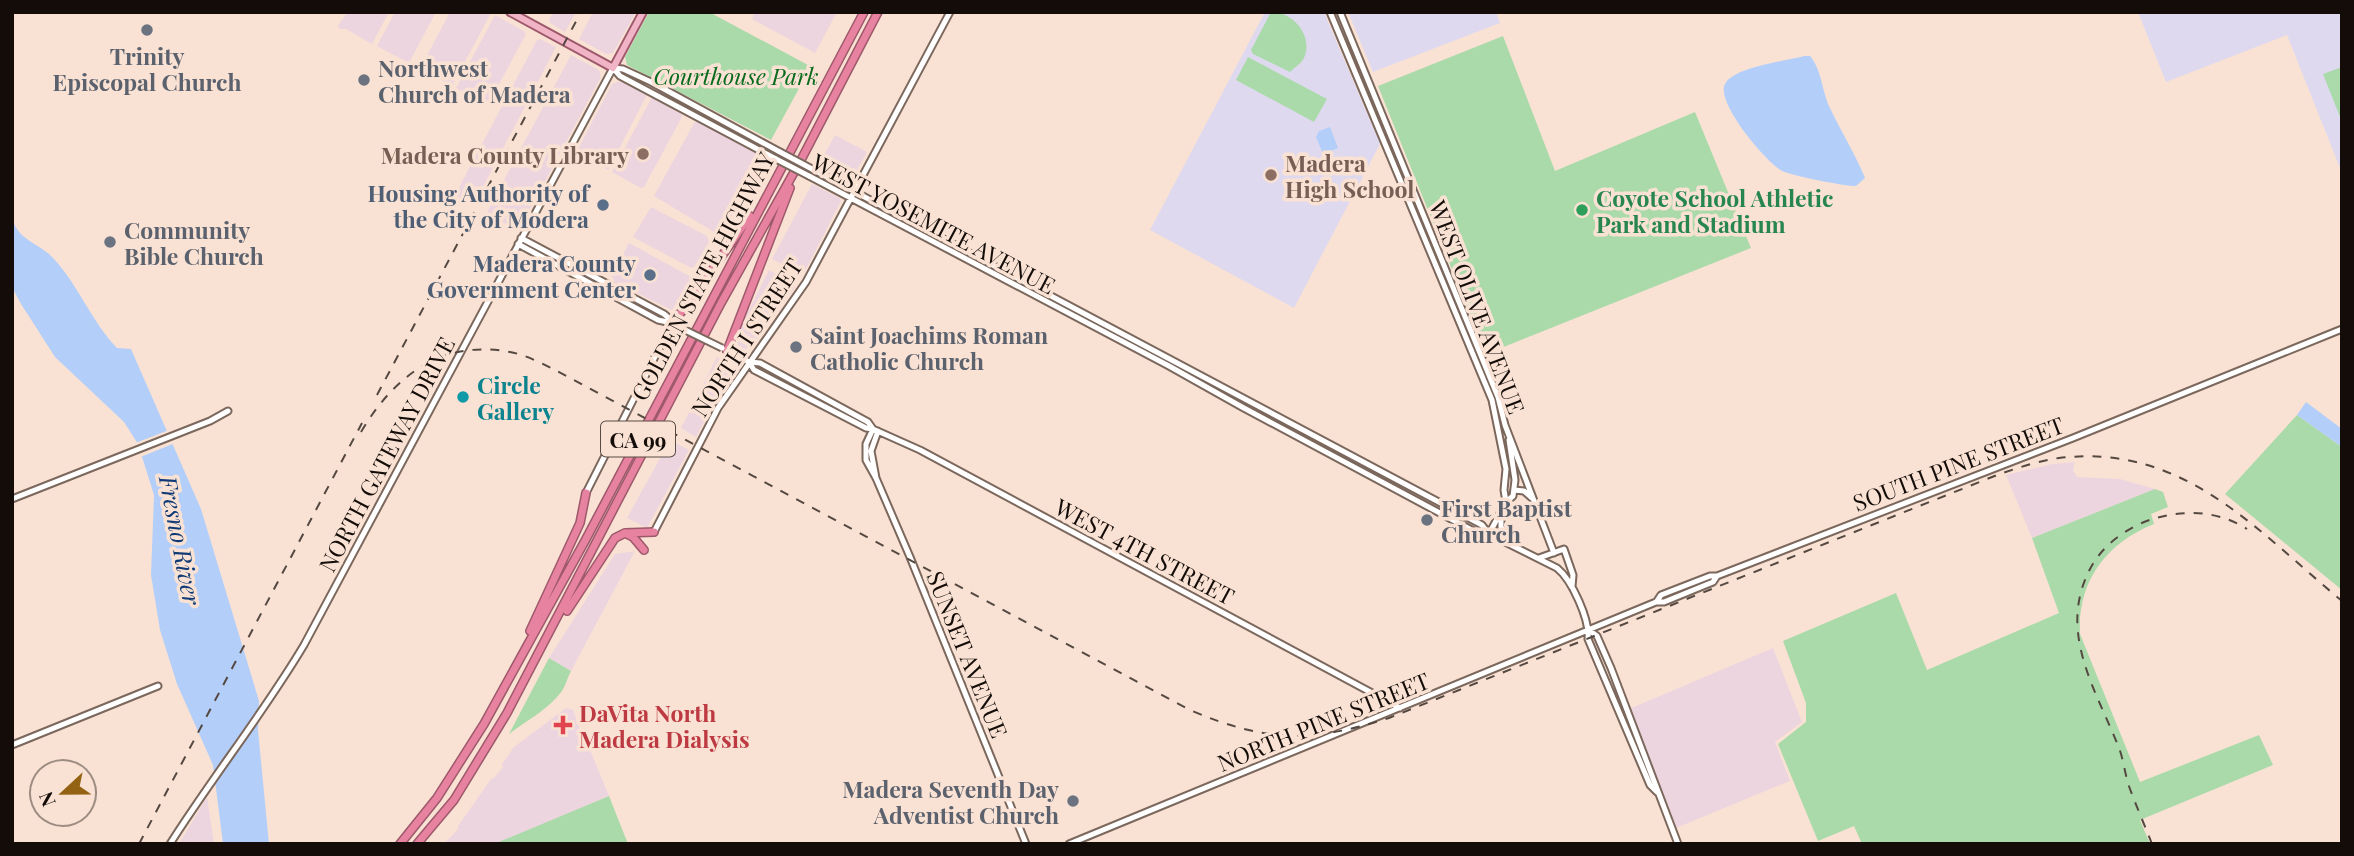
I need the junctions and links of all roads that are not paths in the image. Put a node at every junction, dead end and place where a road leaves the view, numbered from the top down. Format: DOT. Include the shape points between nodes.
graph roads {
  1 [pos="510,12"];
  2 [pos="643,12"];
  3 [pos="864,12"];
  4 [pos="878,12"];
  5 [pos="950,12"];
  6 [pos="1330,12"];
  7 [pos="1340,12"];
  8 [pos="613,68"];
  9 [pos="771,147"];
  10 [pos="767,154"];
  11 [pos="802,158"];
  12 [pos="769,190"];
  13 [pos="854,191"];
  14 [pos="850,199"];
  15 [pos="521,237"];
  16 [pos="517,244"];
  17 [pos="676,325"];
  18 [pos="2342,329"];
  19 [pos="725,350"];
  20 [pos="749,362"];
  21 [pos="228,411"];
  22 [pos="1505,425"];
  23 [pos="876,430"];
  24 [pos="1503,452"];
  25 [pos="1515,481"];
  26 [pos="1514,490"];
  27 [pos="586,493"];
  28 [pos="1532,498"];
  29 [pos="12,499"];
  30 [pos="1506,502"];
  31 [pos="1502,509"];
  32 [pos="653,532"];
  33 [pos="625,533"];
  34 [pos="1489,534"];
  35 [pos="1516,547"];
  36 [pos="644,550"];
  37 [pos="1554,553"];
  38 [pos="1539,558"];
  39 [pos="1716,576"];
  40 [pos="1572,587"];
  41 [pos="1658,602"];
  42 [pos="1589,631"];
  43 [pos="547,640"];
  44 [pos="158,687"];
  45 [pos="504,687"];
  46 [pos="1400,708"];
  47 [pos="12,745"];
  48 [pos="170,844"];
  49 [pos="400,844"];
  50 [pos="417,844"];
  51 [pos="1026,844"];
  52 [pos="1069,844"];
  53 [pos="1678,844"];
  1 -- 8 [label="main road"];
  2 -- 8 [label="main road"];
  3 -- 12 [label="highway, GOLDEN STATE HIGHWAY / CA 99"];
  4 -- 11 [label="highway, GOLDEN STATE HIGHWAY / CA 99"];
  5 -- 13 [label="main road, NORTH I STREET"];
  6 -- 24 [label="main road, WEST OLIVE AVENUE" via="1492,400"];
  7 -- 22 [label="main road, WEST OLIVE AVENUE" via="1499,397"];
  8 -- 9 [label="main road, WEST YOSEMITE AVENUE" via="641,78"];
  8 -- 10 [label="main road, WEST YOSEMITE AVENUE" via="620,76"];
  8 -- 15 [label="main road, NORTH GATEWAY DRIVE"];
  9 -- 10 [label="main road"];
  9 -- 13 [label="main road, WEST YOSEMITE AVENUE, bridge"];
  10 -- 14 [label="main road, WEST YOSEMITE AVENUE, bridge"];
  11 -- 19 [label="highway"];
  11 -- 43 [label="highway, GOLDEN STATE HIGHWAY / CA 99" via="721,303"];
  12 -- 17 [label="highway"];
  12 -- 45 [label="highway, GOLDEN STATE HIGHWAY / CA 99"];
  13 -- 14 [label="main road, NORTH I STREET"];
  13 -- 34 [label="main road, WEST YOSEMITE AVENUE" via="1482,525"];
  14 -- 20 [label="main road, NORTH I STREET" via="806,282"];
  14 -- 34 [label="main road, WEST YOSEMITE AVENUE" via="1479,534"];
  15 -- 16 [label="main road, NORTH GATEWAY DRIVE"];
  15 -- 17 [label="main road, WEST 4TH STREET" via="664,314"];
  16 -- 17 [label="main road, WEST 4TH STREET" via="658,320"];
  16 -- 48 [label="main road, NORTH GATEWAY DRIVE" via="300,652"];
  17 -- 19 [label="main road, WEST 4TH STREET, bridge"];
  17 -- 27 [label="main road"];
  18 -- 39 [label="main road, SOUTH PINE STREET"];
  19 -- 20 [label="main road, WEST 4TH STREET"];
  20 -- 23 [label="main road, WEST 4TH STREET" via="760,363"];
  20 -- 32 [label="main road, NORTH I STREET" via="718,408"];
  21 -- 29 [label="main road"];
  22 -- 25 [label="main road"];
  22 -- 28 [label="main road, WEST OLIVE AVENUE"];
  23 -- 46 [label="main road, WEST 4TH STREET"];
  23 -- 51 [label="main road, SUNSET AVENUE" via="871,451 876,478"];
  24 -- 25 [label="main road"];
  24 -- 30 [label="main road, WEST OLIVE AVENUE"];
  25 -- 26 [label="main road"];
  26 -- 28 [label="main road"];
  26 -- 30 [label="main road"];
  27 -- 45 [label="highway" via="580,523"];
  28 -- 37 [label="main road, WEST OLIVE AVENUE"];
  30 -- 31 [label="main road"];
  31 -- 34 [label="main road"];
  31 -- 35 [label="main road" via="1501,527"];
  32 -- 33 [label="highway"];
  33 -- 36 [label="highway"];
  33 -- 43 [label="highway" via="611,544"];
  34 -- 35 [label="main road, WEST YOSEMITE AVENUE"];
  35 -- 38 [label="main road, WEST YOSEMITE AVENUE"];
  37 -- 38 [label="main road"];
  37 -- 40 [label="main road" via="1564,549"];
  38 -- 40 [label="main road, WEST YOSEMITE AVENUE" via="1566,576"];
  39 -- 41 [label="main road, SOUTH PINE STREET" via="1713,582"];
  39 -- 41 [label="main road" via="1661,595"];
  40 -- 42 [label="main road"];
  41 -- 42 [label="main road, SOUTH PINE STREET"];
  42 -- 46 [label="main road, NORTH PINE STREET"];
  42 -- 53 [label="main road" via="1588,639"];
  43 -- 50 [label="highway, GOLDEN STATE HIGHWAY / CA 99" via="454,800"];
  44 -- 47 [label="main road"];
  45 -- 49 [label="highway, GOLDEN STATE HIGHWAY / CA 99" via="458,767"];
  46 -- 52 [label="main road, NORTH PINE STREET"];
}
